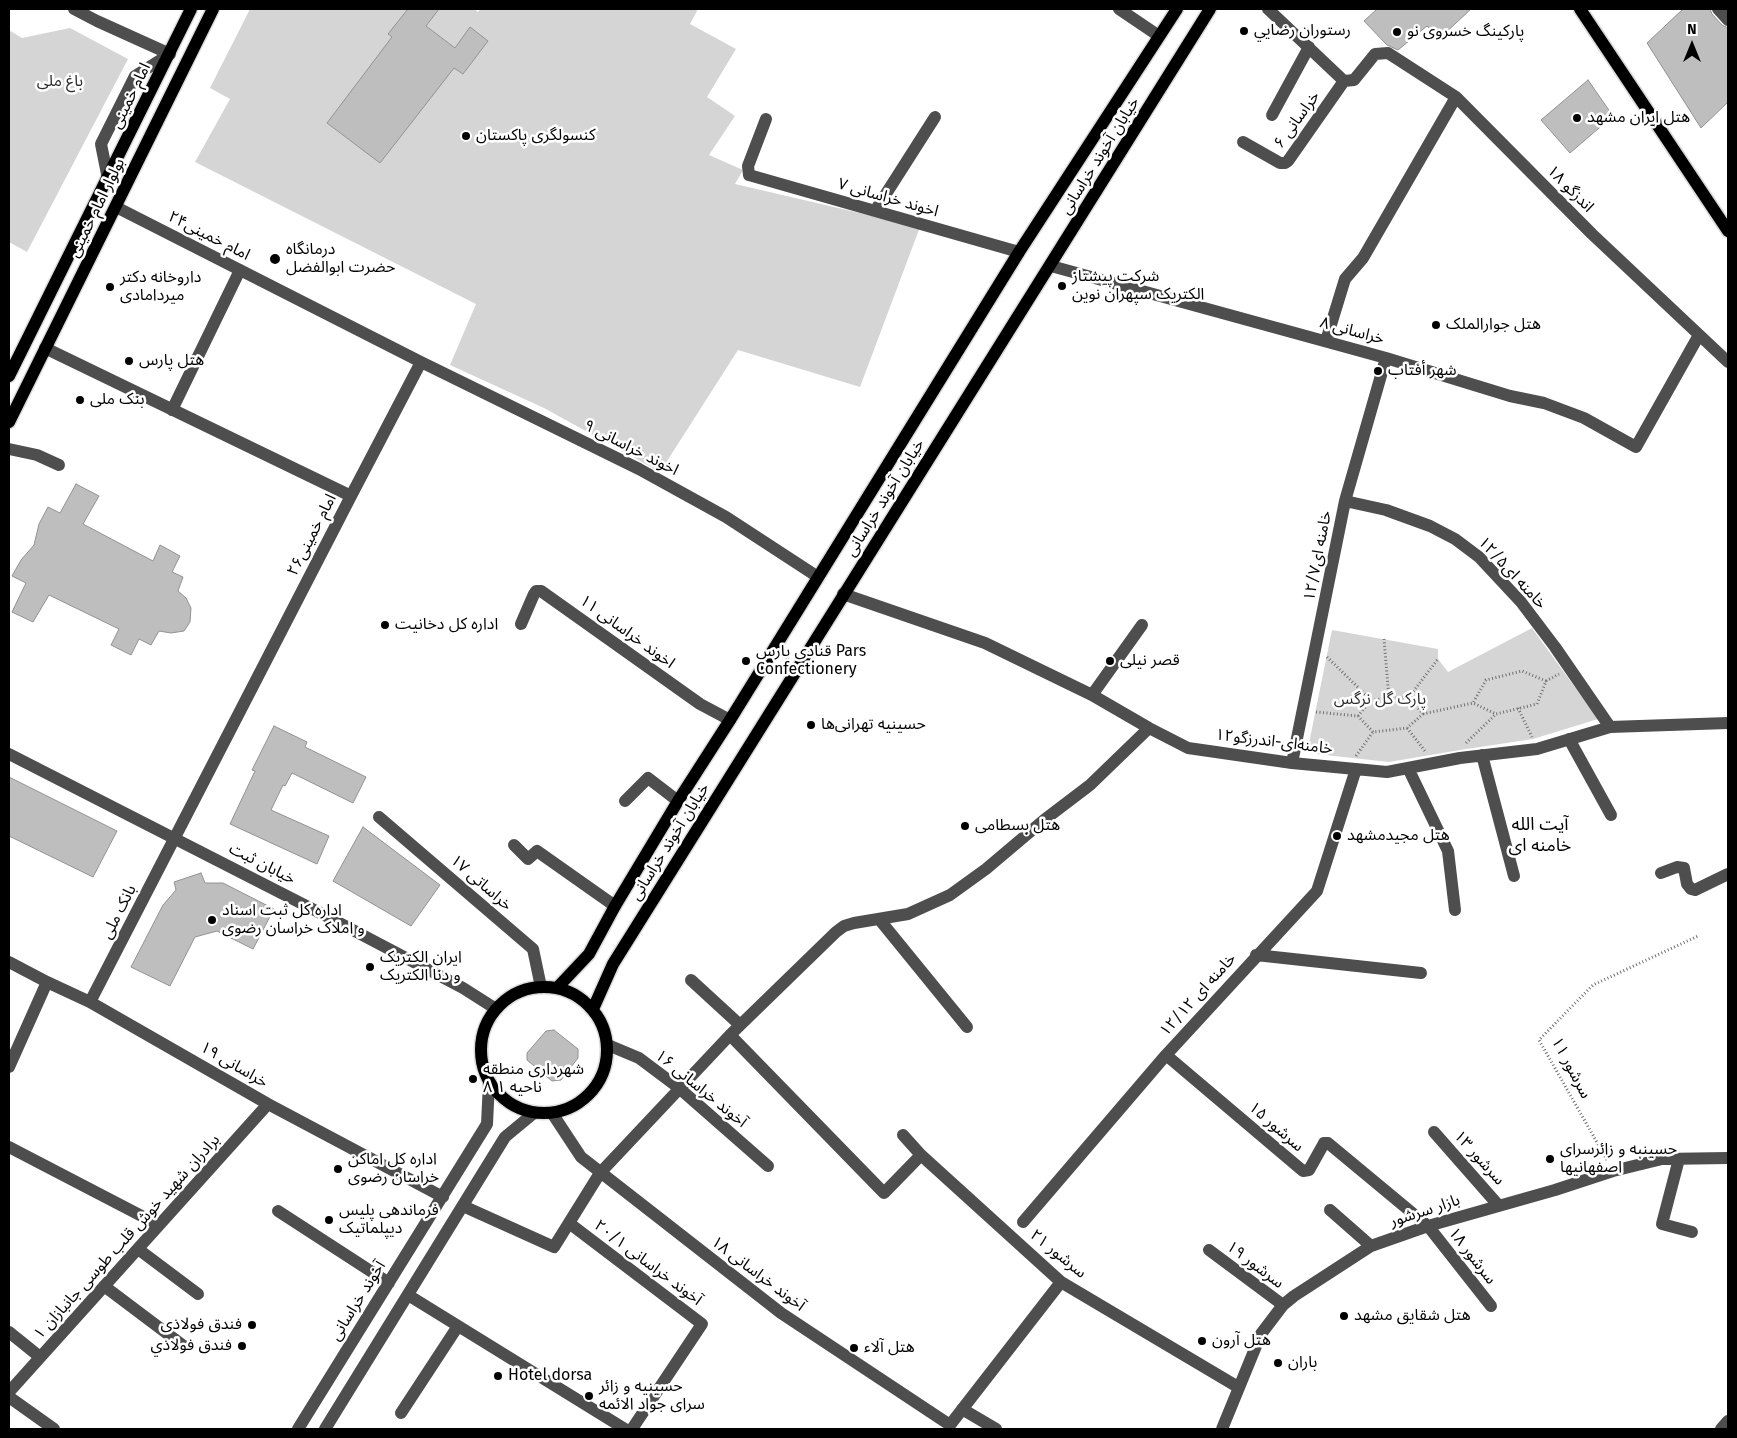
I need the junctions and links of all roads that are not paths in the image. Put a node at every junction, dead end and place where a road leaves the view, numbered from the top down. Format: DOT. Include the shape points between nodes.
graph roads {
  1 [pos="74,9"];
  2 [pos="191,9"];
  3 [pos="213,9"];
  4 [pos="1119,9"];
  5 [pos="1177,9"];
  6 [pos="1210,9"];
  7 [pos="1268,9"];
  8 [pos="1580,9"];
  9 [pos="1718,9"];
  10 [pos="1728,20"];
  11 [pos="1159,36"];
  12 [pos="1309,47"];
  13 [pos="170,54"];
  14 [pos="1344,81"];
  15 [pos="1456,97"];
  16 [pos="1272,115"];
  17 [pos="935,117"];
  18 [pos="766,119"];
  19 [pos="1243,142"];
  20 [pos="108,179"];
  21 [pos="116,208"];
  22 [pos="875,211"];
  23 [pos="1728,231"];
  24 [pos="1019,252"];
  25 [pos="1051,266"];
  26 [pos="240,270"];
  27 [pos="1699,335"];
  28 [pos="1326,341"];
  29 [pos="46,348"];
  30 [pos="1386,358"];
  31 [pos="421,362"];
  32 [pos="1728,362"];
  33 [pos="9,376"];
  34 [pos="172,410"];
  35 [pos="9,422"];
  36 [pos="9,449"];
  37 [pos="59,466"];
  38 [pos="351,496"];
  39 [pos="1345,500"];
  40 [pos="818,577"];
  41 [pos="843,594"];
  42 [pos="521,624"];
  43 [pos="1142,625"];
  44 [pos="1092,695"];
  45 [pos="730,720"];
  46 [pos="1728,724"];
  47 [pos="1610,726"];
  48 [pos="1148,728"];
  49 [pos="1569,739"];
  50 [pos="9,754"];
  51 [pos="1482,755"];
  52 [pos="1292,763"];
  53 [pos="1352,768"];
  54 [pos="1408,768"];
  55 [pos="625,801"];
  56 [pos="678,801"];
  57 [pos="1611,815"];
  58 [pos="379,816"];
  59 [pos="176,838"];
  60 [pos="514,845"];
  61 [pos="1661,873"];
  62 [pos="1728,874"];
  63 [pos="1514,876"];
  64 [pos="615,906"];
  65 [pos="1455,910"];
  66 [pos="879,919"];
  67 [pos="1256,955"];
  68 [pos="9,962"];
  69 [pos="1421,973"];
  70 [pos="691,980"];
  71 [pos="47,982"];
  72 [pos="541,987"];
  73 [pos="557,988"];
  74 [pos="90,1002"];
  75 [pos="496,1009"];
  76 [pos="593,1009"];
  77 [pos="740,1025"];
  78 [pos="967,1027"];
  79 [pos="730,1035"];
  80 [pos="608,1045"];
  81 [pos="1166,1055"];
  82 [pos="9,1066"];
  83 [pos="489,1082"];
  84 [pos="679,1088"];
  85 [pos="268,1104"];
  86 [pos="534,1113"];
  87 [pos="552,1113"];
  88 [pos="1434,1132"];
  89 [pos="903,1135"];
  90 [pos="9,1148"];
  91 [pos="921,1155"];
  92 [pos="1728,1158"];
  93 [pos="1679,1159"];
  94 [pos="768,1166"];
  95 [pos="600,1173"];
  96 [pos="442,1197"];
  97 [pos="462,1206"];
  98 [pos="1500,1206"];
  99 [pos="1330,1210"];
  100 [pos="278,1211"];
  101 [pos="1024,1222"];
  102 [pos="569,1223"];
  103 [pos="159,1225"];
  104 [pos="1428,1226"];
  105 [pos="1692,1232"];
  106 [pos="1372,1246"];
  107 [pos="138,1249"];
  108 [pos="1209,1250"];
  109 [pos="1061,1282"];
  110 [pos="389,1283"];
  111 [pos="104,1286"];
  112 [pos="198,1294"];
  113 [pos="408,1295"];
  114 [pos="1283,1305"];
  115 [pos="1491,1306"];
  116 [pos="458,1326"];
  117 [pos="9,1332"];
  118 [pos="185,1347"];
  119 [pos="40,1357"];
  120 [pos="1238,1387"];
  121 [pos="9,1392"];
  122 [pos="9,1397"];
  123 [pos="962,1409"];
  124 [pos="402,1413"];
  125 [pos="1728,1421"];
  126 [pos="54,1429"];
  127 [pos="298,1429"];
  128 [pos="325,1429"];
  129 [pos="625,1429"];
  130 [pos="632,1429"];
  131 [pos="996,1429"];
  132 [pos="1222,1429"];
  133 [pos="1721,1429"];
  1 -- 13 [label="street"];
  2 -- 13 [label="main road"];
  3 -- 21 [label="main road, بولوار امام خمینی"];
  4 -- 11 [label="street"];
  5 -- 11 [label="main road, خیابان آخوند خراسانی"];
  6 -- 25 [label="main road, خیابان آخوند خراسانی"];
  7 -- 12 [label="street"];
  8 -- 23 [label="main road"];
  9 -- 10 [label="street"];
  11 -- 24 [label="main road, خیابان آخوند خراسانی"];
  12 -- 14 [label="street"];
  12 -- 16 [label="street"];
  13 -- 20 [label="main road, امام خمینی"];
  13 -- 20 [label="street" via="135,76 101,144"];
  14 -- 15 [label="street, اندزگو ۱۸" via="1354,80 1375,54 1381,52 1388,53"];
  14 -- 19 [label="street, خراسانی ۶" via="1284,164"];
  15 -- 27 [label="street, اندزگو ۱۸" via="1592,234"];
  15 -- 28 [label="street" via="1363,258 1345,279"];
  17 -- 22 [label="street"];
  18 -- 22 [label="street, اخوند خراسانی ۷" via="748,166 749,175"];
  20 -- 33 [label="main road, بولوار امام خمینی"];
  21 -- 26 [label="street, امام خمینی۲۴"];
  21 -- 29 [label="main road, بولوار امام خمینی"];
  22 -- 24 [label="street, اخوند خراسانی ۷"];
  24 -- 40 [label="main road, خیابان آخوند خراسانی"];
  25 -- 28 [label="street, خراسانی ۸"];
  25 -- 41 [label="main road, خیابان آخوند خراسانی"];
  26 -- 31 [label="street, امام خمینی۲۴"];
  26 -- 34 [label="street"];
  27 -- 30 [label="street, خراسانی ۸" via="1636,447 1584,418"];
  27 -- 32 [label="street, اندزگو ۱۸"];
  28 -- 30 [label="street, خراسانی ۸"];
  29 -- 34 [label="street, امام خمینی۲۶"];
  29 -- 35 [label="main road, بولوار امام خمینی"];
  30 -- 39 [label="street, خامنه ای۱۲/۷"];
  31 -- 38 [label="street"];
  31 -- 40 [label="street, اخوند خراسانی ۹" via="639,468 726,517"];
  34 -- 38 [label="street, امام خمینی۲۶"];
  36 -- 37 [label="street" via="37,455"];
  38 -- 59 [label="street, امام خمینی۲۶"];
  39 -- 47 [label="street, خامنه ای۱۲/۵" via="1430,526 1479,557 1521,602"];
  39 -- 52 [label="street, خامنه ای۱۲/۷"];
  40 -- 45 [label="main road, خیابان آخوند خراسانی"];
  41 -- 44 [label="street, خامنه‌ای-اندرزگو۱۲" via="985,643"];
  41 -- 76 [label="main road, خیابان آخوند خراسانی" via="614,964"];
  42 -- 45 [label="street, اخوند خراسانی ۱۱" via="534,594 541,590 700,704"];
  43 -- 44 [label="street"];
  44 -- 48 [label="street, خامنه‌ای-اندرزگو۱۲"];
  45 -- 56 [label="main road, خیابان آخوند خراسانی"];
  46 -- 47 [label="street, خامنه‌ای-اندرزگو۱۲"];
  47 -- 49 [label="street, خامنه‌ای-اندرزگو۱۲"];
  48 -- 52 [label="street, خامنه‌ای-اندرزگو۱۲" via="1188,748"];
  48 -- 66 [label="street" via="1090,785 950,895 908,914"];
  49 -- 51 [label="street, خامنه‌ای-اندرزگو۱۲" via="1537,749"];
  49 -- 57 [label="street"];
  50 -- 59 [label="street, خیابان ثبت"];
  51 -- 54 [label="street, خامنه‌ای-اندرزگو۱۲"];
  51 -- 63 [label="street"];
  52 -- 53 [label="street, خامنه‌ای-اندرزگو۱۲"];
  53 -- 54 [label="street, خامنه‌ای-اندرزگو۱۲" via="1387,772"];
  53 -- 67 [label="street, خامنه ای ۱۲/۱۲" via="1316,890"];
  54 -- 65 [label="street" via="1448,851"];
  55 -- 56 [label="street" via="648,778"];
  56 -- 64 [label="main road, خیابان آخوند خراسانی"];
  58 -- 72 [label="street, خراساتی ۱۷" via="533,949"];
  59 -- 74 [label="street, بانک ملی"];
  59 -- 75 [label="street, خیابان ثبت" via="411,960"];
  60 -- 64 [label="street" via="528,859 537,851"];
  61 -- 62 [label="street" via="1684,868 1687,884 1695,890"];
  64 -- 73 [label="main road, خیابان آخوند خراسانی" via="589,954"];
  66 -- 77 [label="street" via="844,926"];
  66 -- 78 [label="street"];
  67 -- 69 [label="street"];
  67 -- 81 [label="street, خامنه ای ۱۲/۱۲"];
  68 -- 71 [label="street, خراسانی ۱۹"];
  70 -- 77 [label="street"];
  71 -- 74 [label="street, خراسانی ۱۹"];
  71 -- 82 [label="street"];
  72 -- 73 [label="main road"];
  72 -- 75 [label="main road" via="509,997"];
  73 -- 76 [label="main road" via="576,995"];
  74 -- 85 [label="street, خراسانی ۱۹"];
  75 -- 83 [label="main road" via="486,1025 481,1044 482,1064"];
  76 -- 80 [label="main road" via="603,1026"];
  77 -- 79 [label="street"];
  79 -- 84 [label="street"];
  79 -- 91 [label="street" via="884,1193"];
  80 -- 84 [label="street, آخوند خراسانی ۱۶" via="639,1058"];
  80 -- 87 [label="main road" via="606,1065 599,1083 587,1098 571,1108"];
  81 -- 101 [label="street, خامنه ای ۱۲/۱۲"];
  81 -- 104 [label="street, سرشور ۱۵" via="1303,1171 1309,1170 1324,1143 1328,1143"];
  83 -- 86 [label="main road" via="501,1097"];
  83 -- 96 [label="street, آخوند خراسانی" via="487,1124"];
  84 -- 94 [label="street, آخوند خراسانی ۱۶"];
  84 -- 95 [label="street"];
  85 -- 96 [label="street, خراسانی ۱۹"];
  85 -- 103 [label="street, برادران شهید خوش قلب طوسی جانبازان ۱"];
  86 -- 87 [label="main road"];
  86 -- 97 [label="street" via="505,1137"];
  87 -- 95 [label="street, آخوند خراسانی ۱۸" via="580,1157"];
  88 -- 98 [label="street, سرشور ۱۳"];
  89 -- 91 [label="street, سرشور ۲۱"];
  90 -- 103 [label="street"];
  91 -- 109 [label="street, سرشور ۲۱"];
  92 -- 93 [label="street, بازار سرشور"];
  93 -- 98 [label="street, بازار سرشور" via="1662,1159 1614,1171"];
  93 -- 105 [label="street" via="1662,1224"];
  95 -- 102 [label="street"];
  95 -- 123 [label="street, آخوند خراسانی ۱۸" via="781,1313 950,1425"];
  96 -- 110 [label="street, آخوند خراسانی"];
  97 -- 102 [label="street" via="554,1247"];
  97 -- 113 [label="street"];
  98 -- 104 [label="street, بازار سرشور"];
  99 -- 106 [label="street"];
  100 -- 110 [label="street"];
  102 -- 130 [label="street, آخوند خراسانی ۲۰/۱" via="702,1324"];
  103 -- 107 [label="street, برادران شهید خوش قلب طوسی جانبازان ۱"];
  104 -- 106 [label="street, بازار سرشور"];
  104 -- 115 [label="street, سرشور ۱۸"];
  106 -- 114 [label="street, بازار سرشور"];
  107 -- 111 [label="street, برادران شهید خوش قلب طوسی جانبازان ۱"];
  107 -- 112 [label="street"];
  108 -- 114 [label="street, سرشور ۱۹"];
  109 -- 120 [label="street, سرشور ۲۱"];
  109 -- 123 [label="street"];
  110 -- 127 [label="street, آخوند خراسانی"];
  111 -- 118 [label="street"];
  111 -- 119 [label="street, برادران شهید خوش قلب طوسی جانبازان ۱"];
  113 -- 116 [label="street"];
  113 -- 128 [label="street"];
  114 -- 120 [label="street, بازار سرشور" via="1261,1334"];
  116 -- 124 [label="street"];
  116 -- 129 [label="street"];
  117 -- 119 [label="street"];
  119 -- 121 [label="street, برادران شهید خوش قلب طوسی جانبازان ۱"];
  120 -- 132 [label="street, بازار سرشور"];
  122 -- 126 [label="street"];
  123 -- 131 [label="street"];
  125 -- 133 [label="street"];
}
